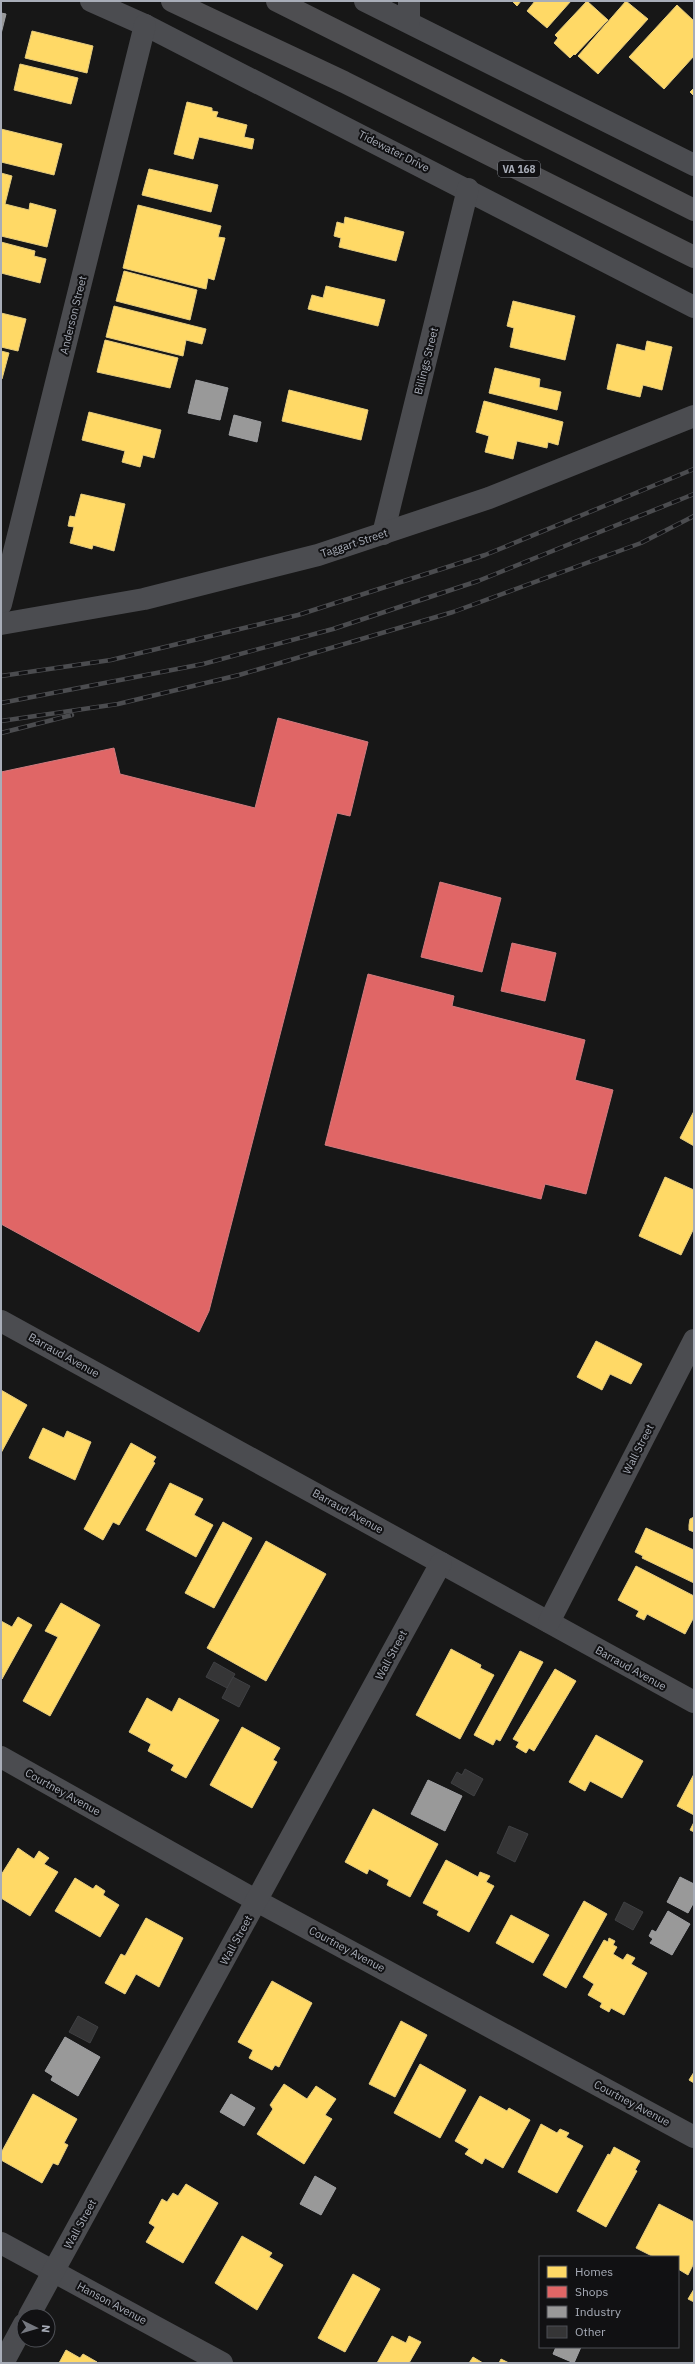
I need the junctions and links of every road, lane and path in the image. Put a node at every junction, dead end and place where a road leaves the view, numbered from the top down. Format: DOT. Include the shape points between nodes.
graph roads {
  1 [pos="91,1"];
  2 [pos="172,1"];
  3 [pos="277,1"];
  4 [pos="365,1"];
  5 [pos="409,12"];
  6 [pos="145,25"];
  7 [pos="694,165"];
  8 [pos="468,189"];
  9 [pos="694,210"];
  10 [pos="694,257"];
  11 [pos="694,307"];
  12 [pos="694,416"];
  13 [pos="383,534"];
  14 [pos="1,604"];
  15 [pos="1,624"];
  16 [pos="1,1321"];
  17 [pos="693,1344"];
  18 [pos="441,1563"];
  19 [pos="549,1622"];
  20 [pos="694,1702"];
  21 [pos="1,1757"];
  22 [pos="258,1901"];
  23 [pos="694,2137"];
  24 [pos="1,2243"];
  25 [pos="53,2271"];
  26 [pos="32,2308"];
  27 [pos="16,2339"];
  28 [pos="3,2363"];
  29 [pos="222,2363"];
  1 -- 6 [label="street, Tidewater Drive"];
  2 -- 10 [label="highway, VA 168" via="344,82"];
  3 -- 9 [label="highway"];
  4 -- 5 [label="street"];
  5 -- 7 [label="street"];
  6 -- 8 [label="street, Tidewater Drive"];
  6 -- 14 [label="street, Anderson Street"];
  8 -- 11 [label="street, Tidewater Drive"];
  8 -- 13 [label="street, Billings Street"];
  12 -- 13 [label="street, Taggart Street" via="489,498"];
  13 -- 15 [label="street, Taggart Street" via="318,555 187,589"];
  16 -- 18 [label="street, Barraud Avenue"];
  17 -- 19 [label="street, Wall Street"];
  18 -- 19 [label="street, Barraud Avenue"];
  18 -- 22 [label="street, Wall Street"];
  19 -- 20 [label="street, Barraud Avenue"];
  21 -- 22 [label="street, Courtney Avenue"];
  22 -- 23 [label="street, Courtney Avenue"];
  22 -- 25 [label="street, Wall Street"];
  24 -- 25 [label="street, Hanson Avenue"];
  25 -- 26 [label="street, Wall Street"];
  25 -- 29 [label="street, Hanson Avenue"];
  27 -- 28 [label="street"];
}
